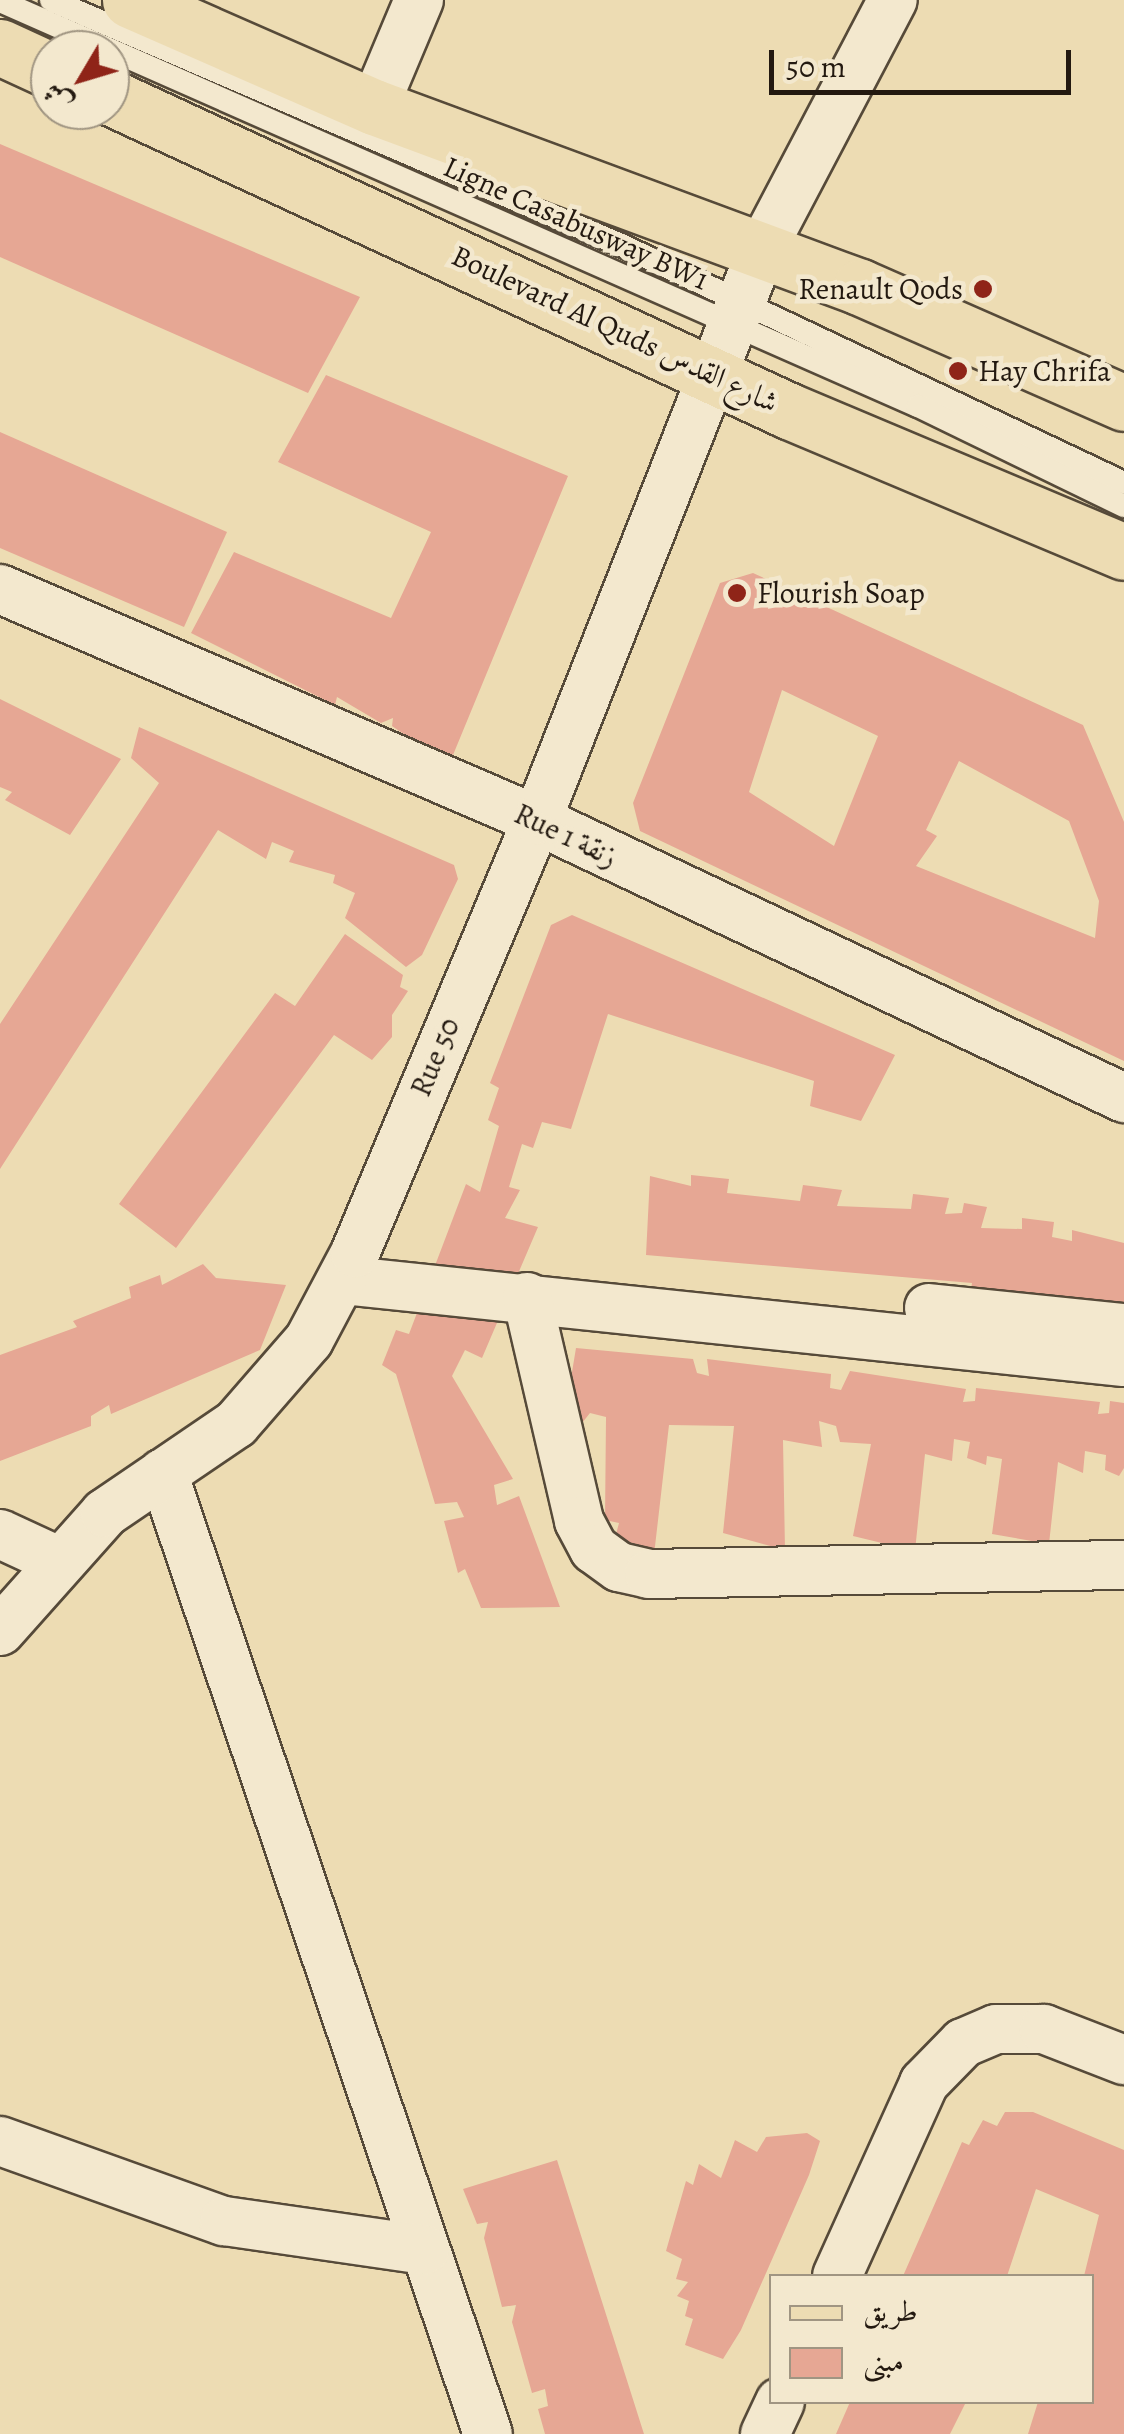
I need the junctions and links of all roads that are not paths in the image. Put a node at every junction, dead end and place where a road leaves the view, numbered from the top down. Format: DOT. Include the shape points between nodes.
graph roads {
  1 [pos="51,0"];
  2 [pos="130,0"];
  3 [pos="420,0"];
  4 [pos="892,0"];
  5 [pos="0,1"];
  6 [pos="0,48"];
  7 [pos="30,61"];
  8 [pos="130,106"];
  9 [pos="374,107"];
  10 [pos="762,250"];
  11 [pos="730,334"];
  12 [pos="1124,403"];
  13 [pos="1124,483"];
  14 [pos="1122,546"];
  15 [pos="0,589"];
  16 [pos="537,820"];
  17 [pos="1124,1098"];
  18 [pos="348,1267"];
  19 [pos="528,1297"];
  20 [pos="1124,1328"];
  21 [pos="1124,1362"];
  22 [pos="162,1473"];
  23 [pos="0,1534"];
  24 [pos="56,1560"];
  25 [pos="1124,1565"];
  26 [pos="0,1631"];
  27 [pos="1124,2060"];
  28 [pos="0,2140"];
  29 [pos="425,2250"];
  30 [pos="837,2274"];
  31 [pos="779,2404"];
  32 [pos="488,2434"];
  33 [pos="766,2434"];
  1 -- 11 [label="lane, Ligne Casabusway BW1"];
  2 -- 9 [label="main road"];
  3 -- 9 [label="street"];
  4 -- 10 [label="street, Rue 50"];
  5 -- 11 [label="lane, Ligne Casabusway BW1"];
  6 -- 7 [label="main road"];
  8 -- 11 [label="main road, Boulevard Al Quds شارع القدس"];
  9 -- 10 [label="main road"];
  10 -- 11 [label="street, Rue 50"];
  10 -- 12 [label="main road"];
  11 -- 13 [label="lane, Ligne Casabusway BW1"];
  11 -- 14 [label="main road, Boulevard Al Quds شارع القدس"];
  11 -- 16 [label="street, Rue 50"];
  15 -- 16 [label="street, Rue 1 زنقة"];
  16 -- 17 [label="street, Rue 1 زنقة"];
  16 -- 18 [label="street, Rue 50"];
  18 -- 19 [label="street"];
  18 -- 20 [label="street"];
  18 -- 22 [label="street, Rue 50" via="275,1384 236,1424"];
  19 -- 21 [label="street"];
  19 -- 25 [label="street" via="578,1521 594,1548 619,1567 649,1574"];
  22 -- 24 [label="street, Rue 50"];
  22 -- 29 [label="street"];
  23 -- 24 [label="street"];
  24 -- 26 [label="street, Rue 50"];
  27 -- 30 [label="street" via="1044,2029 996,2028 963,2043 924,2083"];
  28 -- 29 [label="street" via="224,2221"];
  29 -- 32 [label="street"];
  31 -- 33 [label="street"];
}
